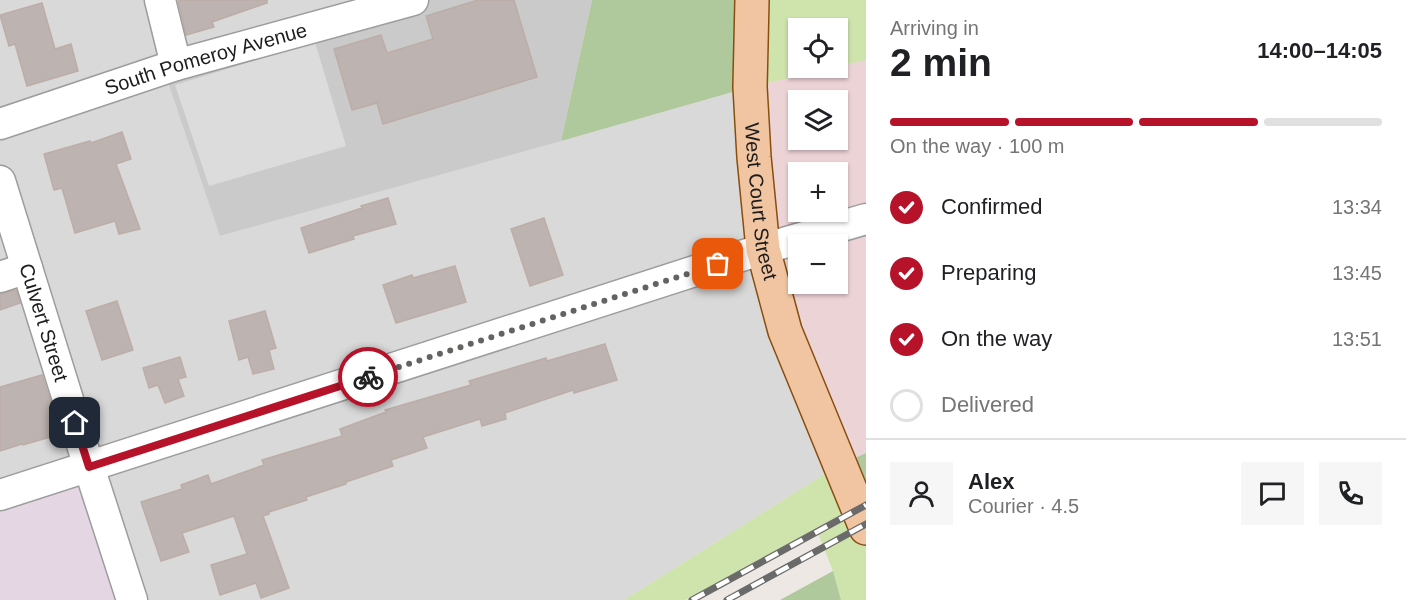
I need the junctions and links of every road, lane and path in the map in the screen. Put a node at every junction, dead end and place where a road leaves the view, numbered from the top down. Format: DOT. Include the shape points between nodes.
graph roads {
  1 [pos="160,0"];
  2 [pos="413,0"];
  3 [pos="752,0"];
  4 [pos="176,65"];
  5 [pos="0,124"];
  6 [pos="0,182"];
  7 [pos="866,219"];
  8 [pos="763,249"];
  9 [pos="14,272"];
  10 [pos="89,467"];
  11 [pos="0,495"];
  12 [pos="866,528"];
  13 [pos="132,600"];
  1 -- 4 [label="street"];
  2 -- 4 [label="street, South Pomeroy Avenue" via="217,63"];
  3 -- 8 [label="main road, West Court Street" via="753,157"];
  4 -- 5 [label="street, South Pomeroy Avenue"];
  6 -- 9 [label="street, Culvert Street"];
  7 -- 8 [label="street"];
  8 -- 10 [label="street"];
  8 -- 12 [label="main road, West Court Street" via="785,331"];
  9 -- 10 [label="street, Culvert Street"];
  10 -- 11 [label="street"];
  10 -- 13 [label="street, Culvert Street"];
}
